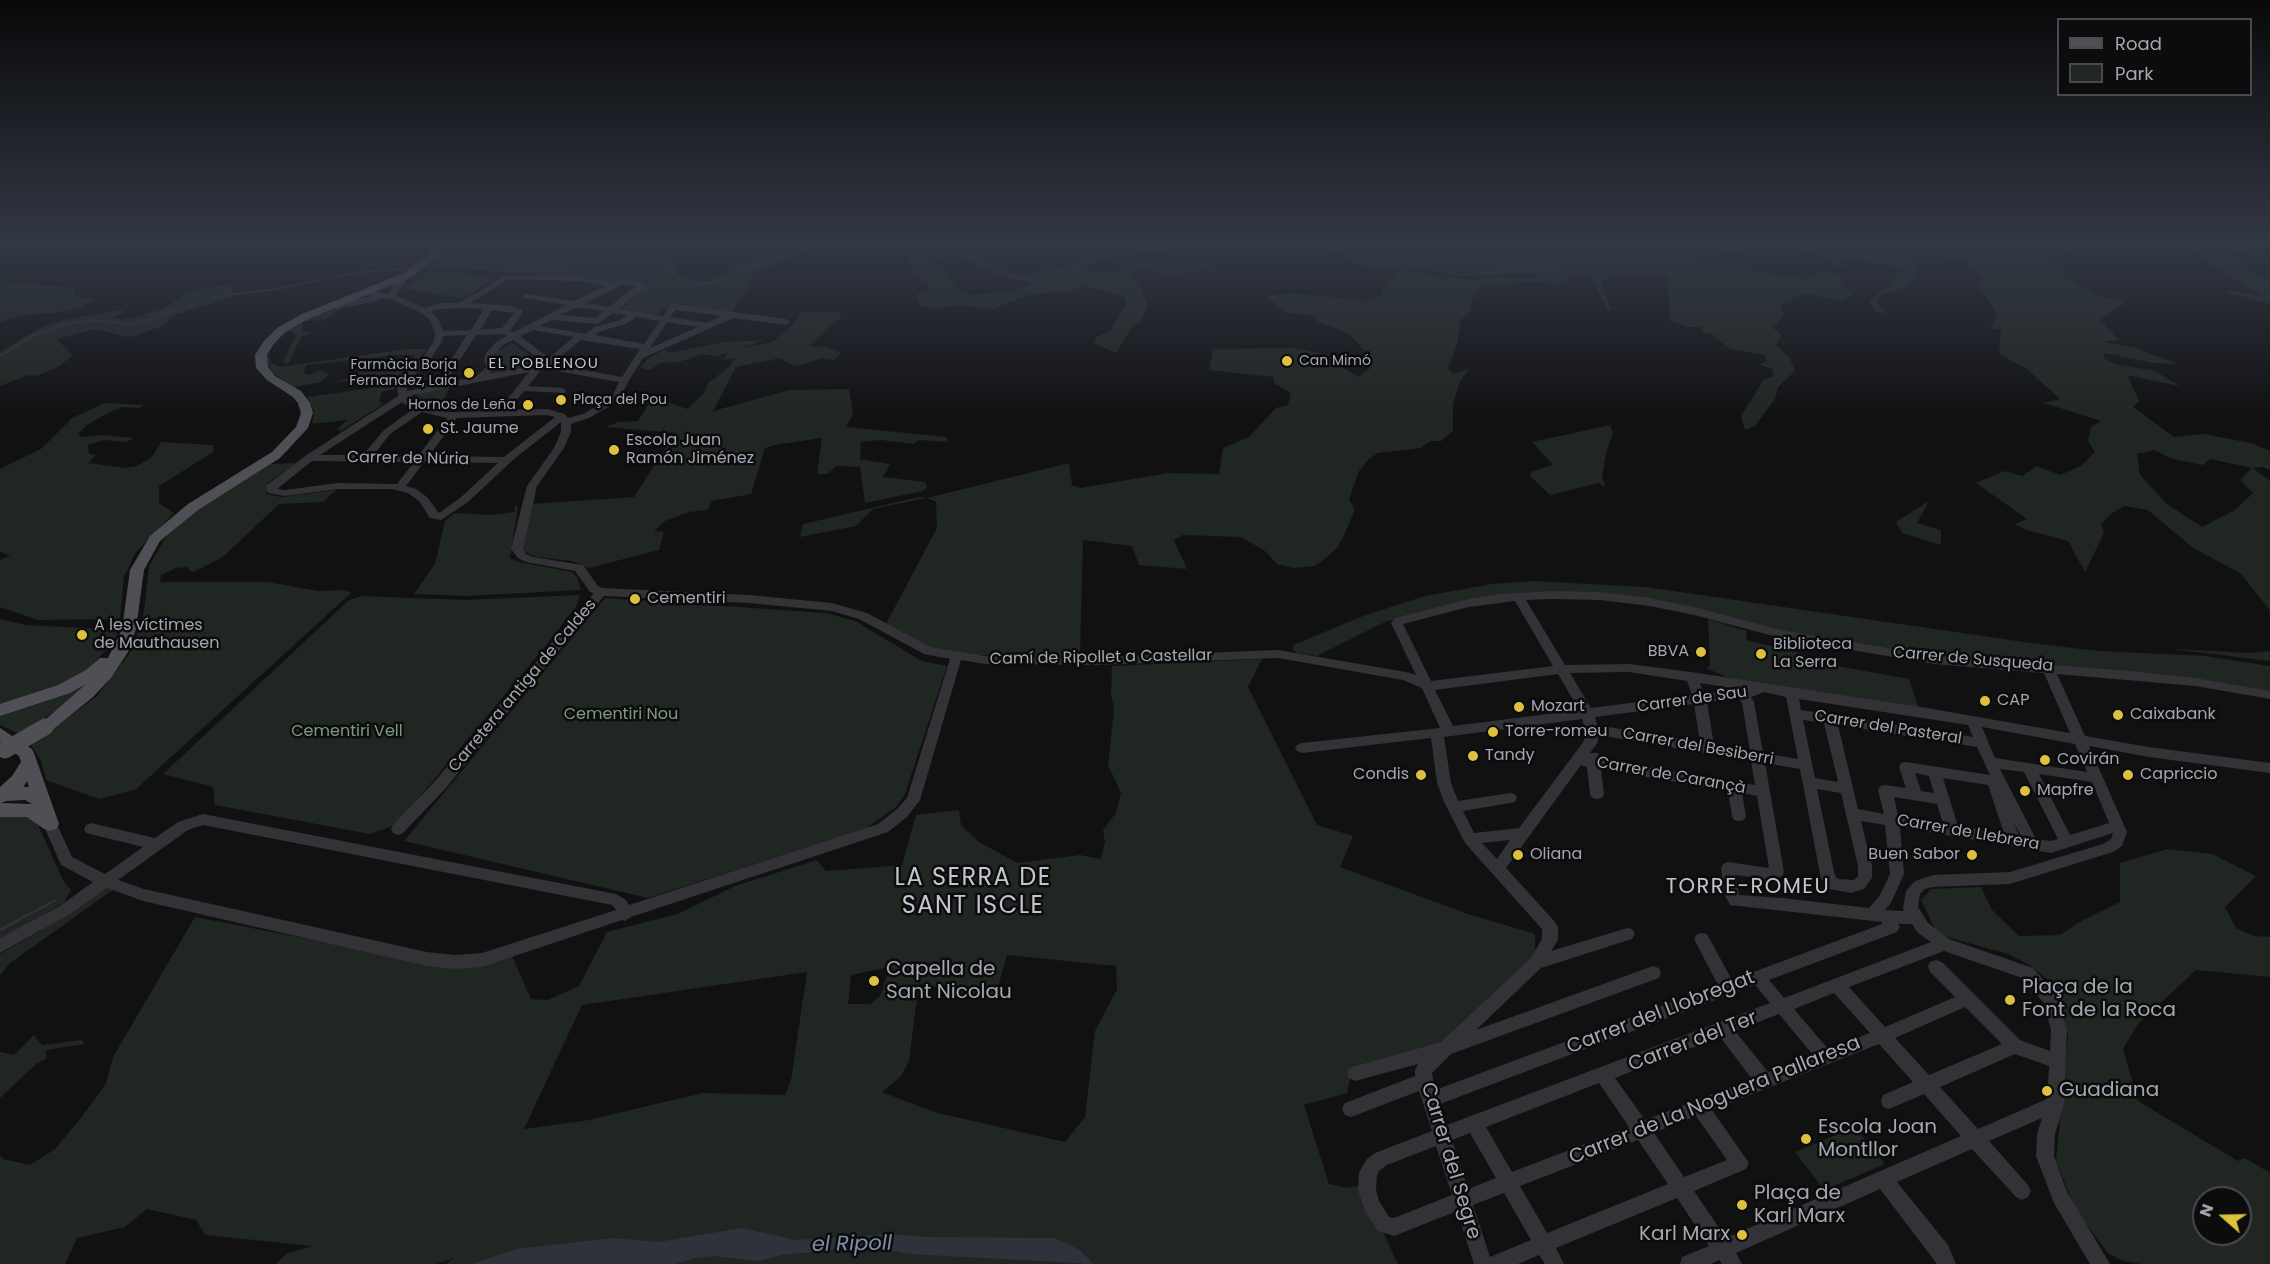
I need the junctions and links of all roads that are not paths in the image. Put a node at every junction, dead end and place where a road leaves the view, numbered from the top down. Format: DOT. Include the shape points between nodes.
graph roads {
  1 [pos="347,302"];
  2 [pos="402,302"];
  3 [pos="466,302"];
  4 [pos="564,302"];
  5 [pos="580,302"];
  6 [pos="623,302"];
  7 [pos="576,304"];
  8 [pos="461,305"];
  9 [pos="490,307"];
  10 [pos="614,310"];
  11 [pos="425,311"];
  12 [pos="634,314"];
  13 [pos="732,315"];
  14 [pos="552,317"];
  15 [pos="664,319"];
  16 [pos="786,322"];
  17 [pos="708,326"];
  18 [pos="532,327"];
  19 [pos="505,331"];
  20 [pos="474,332"];
  21 [pos="439,334"];
  22 [pos="515,336"];
  23 [pos="583,337"];
  24 [pos="645,347"];
  25 [pos="639,357"];
  26 [pos="545,365"];
  27 [pos="475,380"];
  28 [pos="624,380"];
  29 [pos="439,385"];
  30 [pos="522,388"];
  31 [pos="562,391"];
  32 [pos="403,396"];
  33 [pos="420,409"];
  34 [pos="501,413"];
  35 [pos="454,415"];
  36 [pos="564,419"];
  37 [pos="309,458"];
  38 [pos="366,458"];
  39 [pos="422,459"];
  40 [pos="507,460"];
  41 [pos="400,488"];
  42 [pos="601,592"];
  43 [pos="1518,597"];
  44 [pos="126,641"];
  45 [pos="956,658"];
  46 [pos="2048,667"];
  47 [pos="1559,669"];
  48 [pos="1691,676"];
  49 [pos="1428,686"];
  50 [pos="1738,687"];
  51 [pos="1791,692"];
  52 [pos="2270,695"];
  53 [pos="1700,699"];
  54 [pos="1,710"];
  55 [pos="1587,713"];
  56 [pos="1796,714"];
  57 [pos="1830,719"];
  58 [pos="1973,721"];
  59 [pos="1592,729"];
  60 [pos="1443,733"];
  61 [pos="2080,739"];
  62 [pos="1981,743"];
  63 [pos="1589,745"];
  64 [pos="6,746"];
  65 [pos="1302,748"];
  66 [pos="1708,749"];
  67 [pos="1758,758"];
  68 [pos="1578,760"];
  69 [pos="1990,762"];
  70 [pos="1595,763"];
  71 [pos="23,764"];
  72 [pos="1805,765"];
  73 [pos="2029,768"];
  74 [pos="2270,768"];
  75 [pos="1934,771"];
  76 [pos="2096,778"];
  77 [pos="1997,781"];
  78 [pos="1809,782"];
  79 [pos="1734,787"];
  80 [pos="1847,789"];
  81 [pos="1764,792"];
  82 [pos="1597,794"];
  83 [pos="1915,795"];
  84 [pos="1,797"];
  85 [pos="1510,798"];
  86 [pos="1943,800"];
  87 [pos="41,801"];
  88 [pos="1454,807"];
  89 [pos="1853,814"];
  90 [pos="1739,816"];
  91 [pos="1891,819"];
  92 [pos="51,824"];
  93 [pos="2117,826"];
  94 [pos="90,829"];
  95 [pos="398,830"];
  96 [pos="1952,830"];
  97 [pos="1524,834"];
  98 [pos="1470,839"];
  99 [pos="2013,840"];
  100 [pos="2067,843"];
  101 [pos="156,844"];
  102 [pos="2032,844"];
  103 [pos="1499,867"];
  104 [pos="98,877"];
  105 [pos="625,915"];
  106 [pos="1872,915"];
  107 [pos="1917,920"];
  108 [pos="1891,922"];
  109 [pos="1627,934"];
  110 [pos="1702,939"];
  111 [pos="1944,944"];
  112 [pos="0,946"];
  113 [pos="1536,963"];
  114 [pos="1936,967"];
  115 [pos="1653,973"];
  116 [pos="1757,977"];
  117 [pos="1838,986"];
  118 [pos="1728,988"];
  119 [pos="1967,999"];
  120 [pos="1782,1008"];
  121 [pos="1724,1030"];
  122 [pos="1883,1035"];
  123 [pos="2014,1046"];
  124 [pos="1448,1048"];
  125 [pos="1825,1057"];
  126 [pos="2058,1061"];
  127 [pos="1355,1073"];
  128 [pos="1604,1076"];
  129 [pos="1424,1081"];
  130 [pos="1764,1081"];
  131 [pos="1926,1084"];
  132 [pos="1430,1100"];
  133 [pos="1889,1101"];
  134 [pos="2055,1104"];
  135 [pos="1699,1106"];
  136 [pos="1352,1109"];
  137 [pos="1475,1125"];
  138 [pos="1640,1130"];
  139 [pos="1442,1138"];
  140 [pos="1974,1139"];
  141 [pos="1883,1179"];
  142 [pos="1508,1184"];
  143 [pos="1681,1189"];
  144 [pos="2022,1191"];
  145 [pos="1368,1196"];
  146 [pos="1462,1202"];
  147 [pos="1544,1244"];
  148 [pos="1728,1257"];
  149 [pos="1483,1264"];
  150 [pos="1495,1264"];
  151 [pos="1555,1264"];
  152 [pos="1689,1264"];
  153 [pos="1947,1264"];
  154 [pos="2100,1264"];
  1 -- 44 [label="main road" via="317,311 275,336 265,347 261,360 264,372 304,403 307,413 302,428 276,455 193,507 155,539 135,577"];
  2 -- 11 [label="street"];
  3 -- 8 [label="street"];
  4 -- 7 [label="street"];
  5 -- 7 [label="street"];
  6 -- 10 [label="street"];
  7 -- 10 [label="street"];
  7 -- 14 [label="street"];
  8 -- 9 [label="street"];
  8 -- 11 [label="street"];
  9 -- 19 [label="street" via="519,312"];
  9 -- 20 [label="street"];
  10 -- 12 [label="street"];
  10 -- 14 [label="street" via="599,320"];
  11 -- 21 [label="street" via="435,320"];
  12 -- 15 [label="street"];
  12 -- 23 [label="street"];
  13 -- 15 [label="street" via="673,307"];
  13 -- 16 [label="street"];
  13 -- 17 [label="street"];
  14 -- 18 [label="street"];
  15 -- 17 [label="street"];
  15 -- 24 [label="street"];
  17 -- 25 [label="street"];
  18 -- 22 [label="street"];
  18 -- 23 [label="street"];
  19 -- 20 [label="street"];
  19 -- 22 [label="street"];
  20 -- 21 [label="street"];
  20 -- 29 [label="street"];
  21 -- 32 [label="street" via="427,358 402,385"];
  22 -- 26 [label="street"];
  22 -- 27 [label="street" via="491,352 492,368"];
  23 -- 24 [label="street"];
  23 -- 26 [label="street"];
  24 -- 25 [label="street"];
  25 -- 28 [label="street"];
  26 -- 27 [label="street"];
  26 -- 28 [label="street"];
  26 -- 30 [label="street"];
  27 -- 29 [label="street"];
  28 -- 36 [label="street" via="618,394 605,405 586,416"];
  29 -- 32 [label="street"];
  30 -- 31 [label="street"];
  30 -- 34 [label="street"];
  32 -- 33 [label="street"];
  32 -- 37 [label="street"];
  33 -- 35 [label="street"];
  33 -- 38 [label="street" via="387,432"];
  34 -- 35 [label="street"];
  34 -- 36 [label="street" via="547,412"];
  35 -- 39 [label="street"];
  36 -- 40 [label="street"];
  36 -- 42 [label="street, Carretera antiga de Caldes" via="566,432 559,448 532,486 517,549 530,560 579,568 594,589"];
  37 -- 38 [label="street, Carrer de Núria"];
  37 -- 41 [label="street" via="271,487 272,491 338,486"];
  38 -- 39 [label="street, Carrer de Núria"];
  39 -- 40 [label="street, Carrer de Núria"];
  39 -- 41 [label="street"];
  40 -- 41 [label="street" via="441,517 434,516 412,491"];
  42 -- 45 [label="street, Camí de Ripollet a Castellar" via="832,607 863,616 922,649"];
  42 -- 95 [label="street, Carretera antiga de Caldes"];
  43 -- 46 [label="street, Carrer de Susqueda" via="1600,596 1650,602 1846,646 1934,660"];
  43 -- 47 [label="street"];
  43 -- 49 [label="street, Carrer de Susqueda" via="1451,606 1397,623"];
  44 -- 54 [label="main road" via="86,678 48,696"];
  44 -- 64 [label="main road, bridge" via="97,683 45,727"];
  45 -- 49 [label="street, Camí de Ripollet a Castellar" via="1085,661 1278,654 1406,676"];
  45 -- 105 [label="street" via="916,791 910,804 892,822 857,838"];
  46 -- 52 [label="street, Carrer de Susqueda" via="2195,682"];
  46 -- 61 [label="street"];
  47 -- 48 [label="street" via="1629,668"];
  47 -- 49 [label="street"];
  47 -- 55 [label="street"];
  48 -- 50 [label="street"];
  48 -- 53 [label="street"];
  49 -- 60 [label="street"];
  50 -- 51 [label="street, Carrer de Sau"];
  50 -- 53 [label="street, Carrer de Sau"];
  50 -- 67 [label="street" via="1748,702"];
  51 -- 56 [label="street"];
  51 -- 58 [label="street, Carrer de Sau"];
  53 -- 55 [label="street, Carrer de Sau"];
  53 -- 66 [label="street"];
  55 -- 59 [label="street"];
  55 -- 60 [label="street, Carrer de Sau"];
  56 -- 57 [label="street, Carrer del Pasteral"];
  56 -- 72 [label="street"];
  57 -- 62 [label="street, Carrer del Pasteral"];
  57 -- 80 [label="street"];
  58 -- 61 [label="street, Carrer de Sau"];
  58 -- 62 [label="street"];
  59 -- 63 [label="street"];
  59 -- 66 [label="street, Carrer del Besiberri"];
  60 -- 65 [label="street, Carrer de Sau"];
  60 -- 88 [label="street" via="1444,783"];
  61 -- 74 [label="street, Carrer de Sau"];
  61 -- 76 [label="street"];
  62 -- 69 [label="street"];
  63 -- 68 [label="street"];
  63 -- 70 [label="street"];
  64 -- 71 [label="main road"];
  66 -- 67 [label="street, Carrer del Besiberri"];
  67 -- 72 [label="street, Carrer del Besiberri"];
  67 -- 81 [label="street"];
  68 -- 70 [label="street, Carrer de Carançà"];
  68 -- 97 [label="street"];
  69 -- 73 [label="street"];
  69 -- 77 [label="street"];
  70 -- 79 [label="street, Carrer de Carançà"];
  70 -- 82 [label="street"];
  71 -- 84 [label="main road"];
  71 -- 87 [label="main road"];
  72 -- 78 [label="street"];
  73 -- 76 [label="street"];
  73 -- 100 [label="street"];
  75 -- 77 [label="street"];
  75 -- 83 [label="street" via="1906,767"];
  75 -- 86 [label="street"];
  76 -- 93 [label="street"];
  77 -- 99 [label="street"];
  77 -- 102 [label="street"];
  78 -- 80 [label="street"];
  78 -- 89 [label="street" via="1828,879 1841,888 1859,885 1865,878"];
  79 -- 81 [label="street, Carrer de Carançà"];
  79 -- 90 [label="street"];
  80 -- 89 [label="street"];
  81 -- 106 [label="street" via="1778,872 1728,868 1735,901"];
  83 -- 86 [label="street"];
  83 -- 91 [label="street" via="1885,790"];
  84 -- 87 [label="main road" via="28,793"];
  84 -- 92 [label="main road"];
  85 -- 88 [label="street"];
  86 -- 96 [label="street"];
  87 -- 92 [label="main road"];
  88 -- 98 [label="street"];
  89 -- 91 [label="street, Carrer de Llebrera"];
  91 -- 96 [label="street, Carrer de Llebrera"];
  91 -- 106 [label="street" via="1897,874 1886,899"];
  92 -- 104 [label="street" via="66,861"];
  93 -- 100 [label="street, Carrer de Llebrera"];
  93 -- 107 [label="street" via="2120,838 2113,846 2010,878 1920,885 1910,900"];
  94 -- 101 [label="street"];
  96 -- 99 [label="street, Carrer de Llebrera"];
  97 -- 98 [label="street"];
  97 -- 103 [label="street"];
  98 -- 103 [label="street"];
  99 -- 102 [label="street, Carrer de Llebrera"];
  100 -- 102 [label="street, Carrer de Llebrera" via="2050,847"];
  101 -- 104 [label="street"];
  101 -- 105 [label="street" via="202,819 616,900"];
  103 -- 113 [label="street" via="1550,927 1550,940"];
  104 -- 105 [label="street" via="143,895 233,917 455,962 491,958"];
  104 -- 112 [label="street" via="78,901"];
  106 -- 108 [label="street"];
  107 -- 108 [label="street, Carrer del Llobregat"];
  107 -- 111 [label="street"];
  108 -- 116 [label="street, Carrer del Llobregat"];
  109 -- 113 [label="street"];
  110 -- 118 [label="street"];
  111 -- 117 [label="street, Carrer del Ter"];
  111 -- 126 [label="street" via="2014,966 2036,980 2055,1011"];
  113 -- 124 [label="street"];
  114 -- 119 [label="street"];
  115 -- 124 [label="street"];
  116 -- 118 [label="street, Carrer del Llobregat"];
  116 -- 120 [label="street"];
  117 -- 120 [label="street, Carrer del Ter"];
  117 -- 122 [label="street"];
  118 -- 132 [label="street, Carrer del Llobregat"];
  119 -- 122 [label="street, Carrer de La Noguera Pallaresa"];
  119 -- 123 [label="street"];
  120 -- 121 [label="street, Carrer del Ter"];
  120 -- 125 [label="street"];
  121 -- 128 [label="street, Carrer del Ter"];
  121 -- 130 [label="street"];
  122 -- 125 [label="street, Carrer de La Noguera Pallaresa"];
  122 -- 131 [label="street"];
  123 -- 126 [label="street"];
  123 -- 131 [label="street"];
  124 -- 127 [label="street"];
  124 -- 129 [label="street, Carrer del Segre" via="1423,1070"];
  125 -- 130 [label="street, Carrer de La Noguera Pallaresa"];
  126 -- 134 [label="street"];
  128 -- 137 [label="street, Carrer del Ter"];
  128 -- 138 [label="street"];
  129 -- 132 [label="street, Carrer del Segre"];
  129 -- 136 [label="street"];
  130 -- 135 [label="street, Carrer de La Noguera Pallaresa"];
  131 -- 133 [label="street"];
  131 -- 140 [label="street"];
  132 -- 139 [label="street, Carrer del Segre"];
  134 -- 140 [label="street"];
  134 -- 154 [label="street" via="2046,1134 2045,1156 2060,1197"];
  135 -- 138 [label="street, Carrer de La Noguera Pallaresa"];
  135 -- 143 [label="street" via="1740,1163"];
  137 -- 139 [label="street, Carrer del Ter"];
  137 -- 142 [label="street"];
  138 -- 142 [label="street, Carrer de La Noguera Pallaresa"];
  138 -- 143 [label="street"];
  139 -- 145 [label="street, Carrer del Ter" via="1373,1165 1367,1183"];
  139 -- 146 [label="street, Carrer del Segre"];
  140 -- 141 [label="street"];
  140 -- 144 [label="street"];
  141 -- 148 [label="street"];
  141 -- 153 [label="street"];
  142 -- 146 [label="street, Carrer de La Noguera Pallaresa"];
  142 -- 147 [label="street"];
  143 -- 147 [label="street"];
  143 -- 148 [label="street"];
  145 -- 146 [label="street, Carrer de La Noguera Pallaresa" via="1375,1214 1389,1227"];
  146 -- 149 [label="street, Carrer del Segre"];
  147 -- 150 [label="street"];
  147 -- 151 [label="street"];
  148 -- 152 [label="street"];
}
